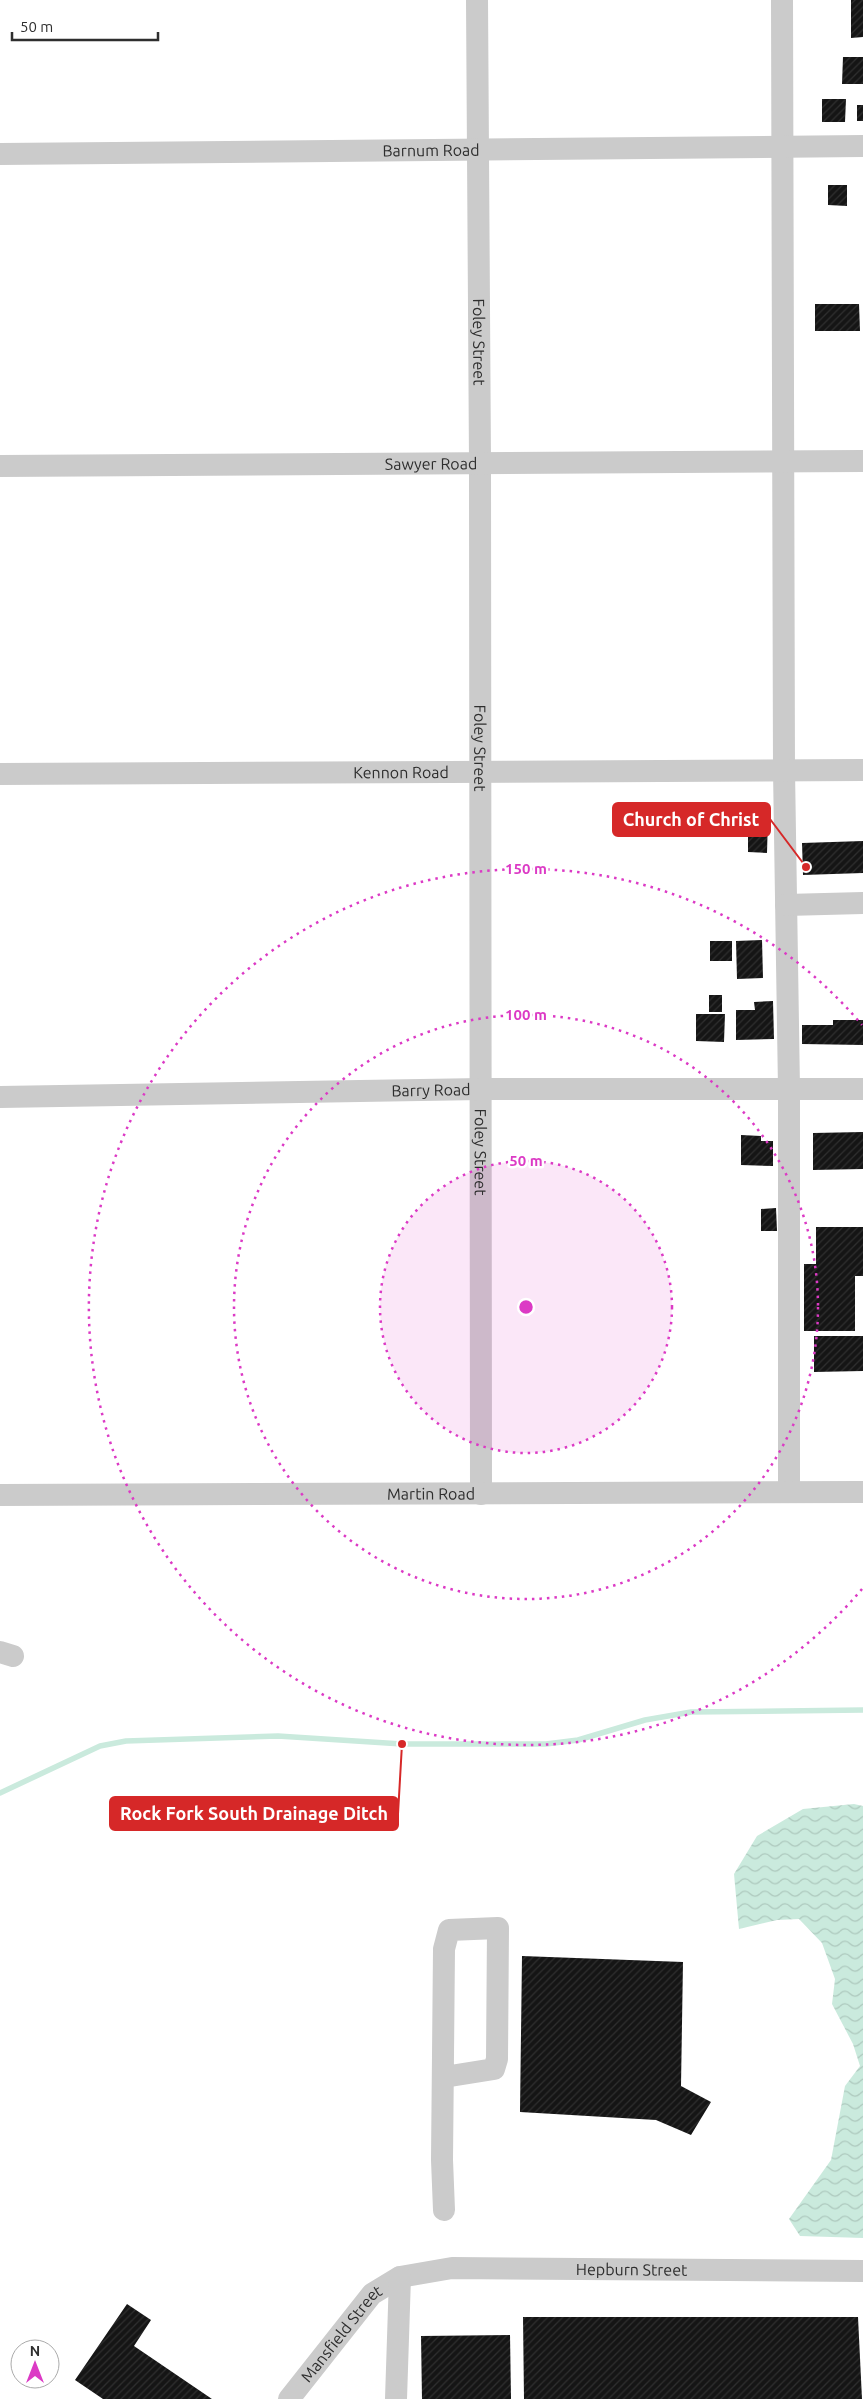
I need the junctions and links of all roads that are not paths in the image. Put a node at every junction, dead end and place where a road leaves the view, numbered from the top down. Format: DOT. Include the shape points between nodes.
graph roads {
  1 [pos="478,0"];
  2 [pos="782,0"];
  3 [pos="782,146"];
  4 [pos="863,146"];
  5 [pos="478,150"];
  6 [pos="0,154"];
  7 [pos="785,461"];
  8 [pos="863,461"];
  9 [pos="480,462"];
  10 [pos="0,466"];
  11 [pos="784,770"];
  12 [pos="863,770"];
  13 [pos="480,772"];
  14 [pos="0,774"];
  15 [pos="863,903"];
  16 [pos="786,905"];
  17 [pos="481,1089"];
  18 [pos="863,1089"];
  19 [pos="789,1090"];
  20 [pos="0,1097"];
  21 [pos="789,1491"];
  22 [pos="863,1492"];
  23 [pos="481,1494"];
  24 [pos="0,1495"];
  25 [pos="444,2077"];
  26 [pos="444,2210"];
  27 [pos="863,2270"];
  28 [pos="400,2277"];
  29 [pos="295,2397"];
  30 [pos="396,2399"];
  1 -- 5 [label="street, Foley Street"];
  2 -- 3 [label="street"];
  3 -- 4 [label="street, Barnum Road"];
  3 -- 5 [label="street, Barnum Road"];
  3 -- 7 [label="street"];
  5 -- 6 [label="street, Barnum Road"];
  5 -- 9 [label="street, Foley Street"];
  7 -- 8 [label="street, Sawyer Road"];
  7 -- 9 [label="street, Sawyer Road"];
  7 -- 11 [label="street"];
  9 -- 10 [label="street, Sawyer Road"];
  9 -- 13 [label="street, Foley Street"];
  11 -- 12 [label="street, Kennon Road"];
  11 -- 13 [label="street, Kennon Road"];
  11 -- 16 [label="street"];
  13 -- 14 [label="street, Kennon Road"];
  13 -- 17 [label="street, Foley Street"];
  15 -- 16 [label="street"];
  16 -- 19 [label="street"];
  17 -- 19 [label="street, Barry Road"];
  17 -- 20 [label="street, Barry Road"];
  17 -- 23 [label="street, Foley Street"];
  18 -- 19 [label="street, Barry Road"];
  19 -- 21 [label="street"];
  21 -- 22 [label="street, Martin Road"];
  21 -- 23 [label="street, Martin Road"];
  23 -- 24 [label="street, Martin Road"];
  25 -- 25 [label="street" via="444,1949 449,1930 498,1928 497,2059 494,2070"];
  25 -- 26 [label="street"];
  27 -- 28 [label="street, Hepburn Street" via="452,2268"];
  28 -- 29 [label="street, Mansfield Street" via="372,2294"];
  28 -- 30 [label="street"];
}
